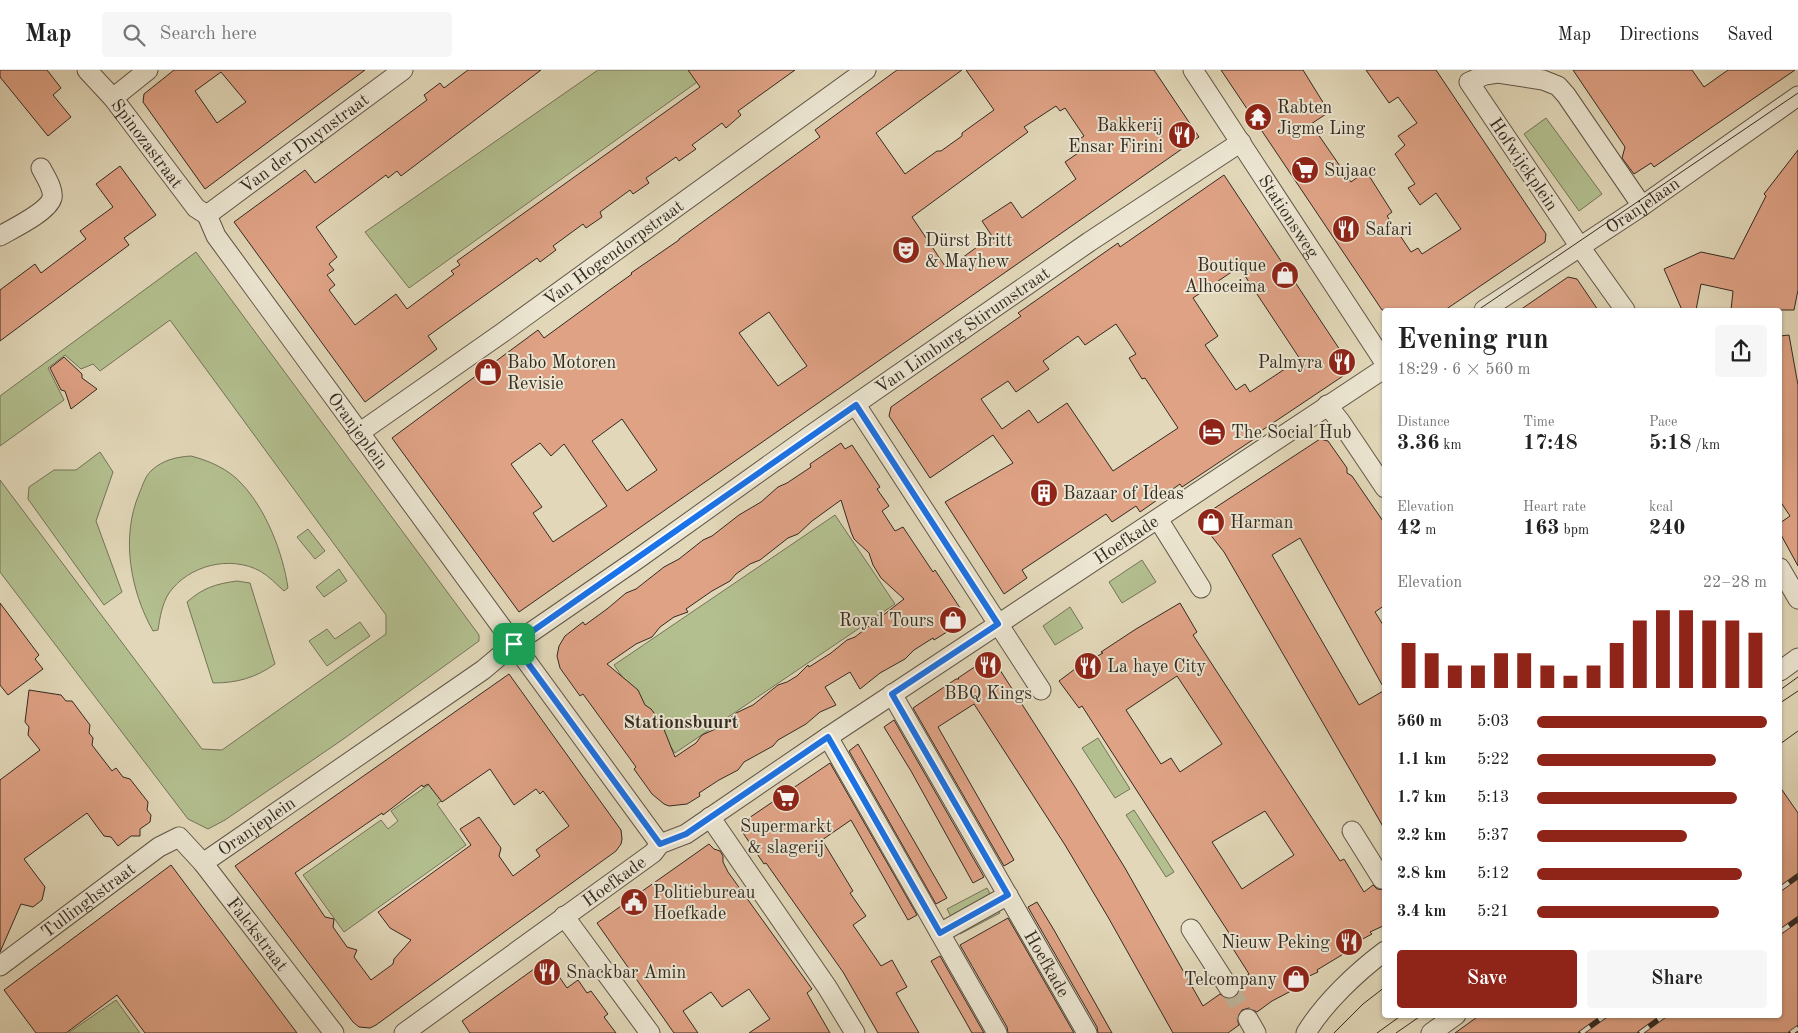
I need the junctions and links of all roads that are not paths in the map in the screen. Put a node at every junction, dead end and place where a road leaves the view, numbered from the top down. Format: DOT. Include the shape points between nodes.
graph roads {
  1 [pos="87,70"];
  2 [pos="148,70"];
  3 [pos="402,70"];
  4 [pos="866,70"];
  5 [pos="1193,70"];
  6 [pos="1465,76"];
  7 [pos="1798,96"];
  8 [pos="112,98"];
  9 [pos="1241,142"];
  10 [pos="42,168"];
  11 [pos="1642,206"];
  12 [pos="207,215"];
  13 [pos="0,236"];
  14 [pos="1580,246"];
  15 [pos="1487,308"];
  16 [pos="1624,308"];
  17 [pos="1382,358"];
  18 [pos="1382,370"];
  19 [pos="856,405"];
  20 [pos="1327,405"];
  21 [pos="360,433"];
  22 [pos="1382,484"];
  23 [pos="1158,519"];
  24 [pos="1782,571"];
  25 [pos="1201,588"];
  26 [pos="1798,599"];
  27 [pos="998,624"];
  28 [pos="514,644"];
  29 [pos="1798,658"];
  30 [pos="483,670"];
  31 [pos="1782,670"];
  32 [pos="1041,690"];
  33 [pos="892,694"];
  34 [pos="828,737"];
  35 [pos="710,817"];
  36 [pos="1352,831"];
  37 [pos="179,837"];
  38 [pos="660,844"];
  39 [pos="203,863"];
  40 [pos="1382,879"];
  41 [pos="1008,895"];
  42 [pos="564,916"];
  43 [pos="1192,929"];
  44 [pos="940,933"];
  45 [pos="1382,953"];
  46 [pos="0,966"];
  47 [pos="1229,988"];
  48 [pos="1452,1018"];
  49 [pos="334,1033"];
  50 [pos="404,1033"];
  51 [pos="650,1033"];
  52 [pos="855,1033"];
  53 [pos="997,1033"];
  54 [pos="1087,1033"];
  55 [pos="1306,1033"];
  56 [pos="1431,1033"];
  1 -- 8 [label="street, Spinozastraat"];
  2 -- 8 [label="street"];
  3 -- 12 [label="street, Van der Duynstraat"];
  4 -- 21 [label="street, Van Hogendorpstraat"];
  5 -- 9 [label="street, Stationsweg"];
  6 -- 11 [label="street, Hofwijckplein" via="1498,73 1544,80 1558,86"];
  6 -- 14 [label="street, Hofwijckplein"];
  7 -- 11 [label="street, Oranjelaan"];
  8 -- 12 [label="street, Spinozastraat" via="196,208"];
  9 -- 17 [label="street, Stationsweg"];
  9 -- 19 [label="street, Van Limburg Stirumstraat" via="1089,242"];
  10 -- 13 [label="street" via="52,199 28,220"];
  11 -- 14 [label="street, Oranjelaan"];
  12 -- 21 [label="street, Oranjeplein" via="216,236"];
  14 -- 15 [label="street, Oranjelaan"];
  14 -- 16 [label="street, Hofwijckplein"];
  18 -- 20 [label="street, Hoefkade"];
  19 -- 27 [label="street"];
  19 -- 28 [label="street, Van Limburg Stirumstraat"];
  20 -- 22 [label="street"];
  20 -- 23 [label="street, Hoefkade"];
  21 -- 28 [label="street, Oranjeplein"];
  23 -- 25 [label="street"];
  23 -- 27 [label="street, Hoefkade"];
  24 -- 26 [label="street"];
  27 -- 32 [label="street"];
  27 -- 33 [label="street, Hoefkade"];
  28 -- 30 [label="street, Van Limburg Stirumstraat"];
  28 -- 38 [label="street, Oranjeplein"];
  29 -- 31 [label="street"];
  30 -- 39 [label="street, Oranjeplein"];
  33 -- 34 [label="street, Hoefkade"];
  33 -- 41 [label="street, Hoefkade"];
  34 -- 35 [label="street, Hoefkade"];
  34 -- 44 [label="street"];
  35 -- 38 [label="street, Hoefkade" via="686,834"];
  35 -- 52 [label="street"];
  36 -- 40 [label="street"];
  37 -- 39 [label="street, Falckstraat"];
  37 -- 46 [label="street, Tullinghstraat" via="159,847"];
  38 -- 42 [label="street, Hoefkade" via="653,853"];
  39 -- 49 [label="street, Falckstraat"];
  41 -- 44 [label="street"];
  41 -- 54 [label="street, Hoefkade"];
  42 -- 50 [label="street, Hoefkade"];
  42 -- 51 [label="street"];
  43 -- 47 [label="street"];
  44 -- 53 [label="street"];
  45 -- 55 [label="street" via="1348,983"];
  48 -- 56 [label="street"];
}
